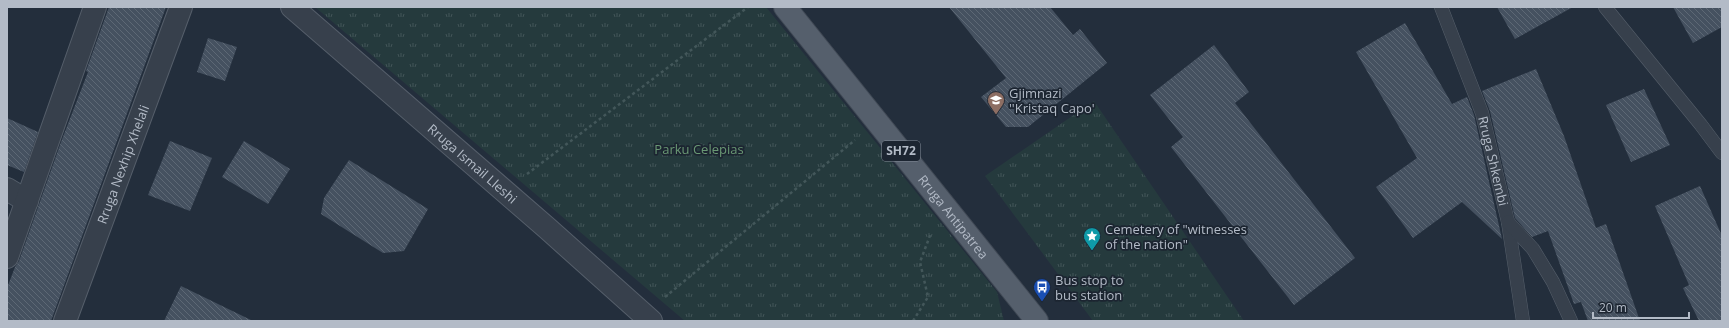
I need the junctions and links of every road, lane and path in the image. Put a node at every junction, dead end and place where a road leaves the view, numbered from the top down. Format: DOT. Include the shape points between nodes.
graph roads {
  1 [pos="95,7"];
  2 [pos="181,7"];
  3 [pos="292,7"];
  4 [pos="748,7"];
  5 [pos="785,7"];
  6 [pos="1441,7"];
  7 [pos="1605,7"];
  8 [pos="877,121"];
  9 [pos="1722,153"];
  10 [pos="7,189"];
  11 [pos="504,191"];
  12 [pos="27,201"];
  13 [pos="943,203"];
  14 [pos="1508,222"];
  15 [pos="7,257"];
  16 [pos="1016,296"];
  17 [pos="647,318"];
  18 [pos="65,321"];
  19 [pos="913,321"];
  20 [pos="1027,321"];
  21 [pos="1037,321"];
  22 [pos="1523,321"];
  23 [pos="1571,321"];
  1 -- 12 [label="street"];
  2 -- 18 [label="street, Rruga Nexhip Xhelali"];
  3 -- 11 [label="street, Rruga Ismail Lleshi"];
  4 -- 11 [label="path"];
  5 -- 8 [label="main road, Rruga Antipatrea / SH72"];
  6 -- 14 [label="lane, Rruga Shkembi" via="1482,113"];
  7 -- 9 [label="lane"];
  8 -- 13 [label="main road, Rruga Antipatrea / SH72"];
  8 -- 17 [label="path"];
  10 -- 12 [label="street"];
  11 -- 17 [label="street, Rruga Ismail Lleshi"];
  12 -- 15 [label="street"];
  13 -- 16 [label="main road, Rruga Antipatrea / SH72"];
  13 -- 19 [label="path" via="920,262 928,297"];
  14 -- 22 [label="lane, Rruga Shkembi"];
  14 -- 23 [label="lane" via="1533,249 1553,282"];
  16 -- 20 [label="main road, Rruga Antipatrea / SH72"];
  16 -- 21 [label="main road, Rruga Antipatrea / SH72"];
}
